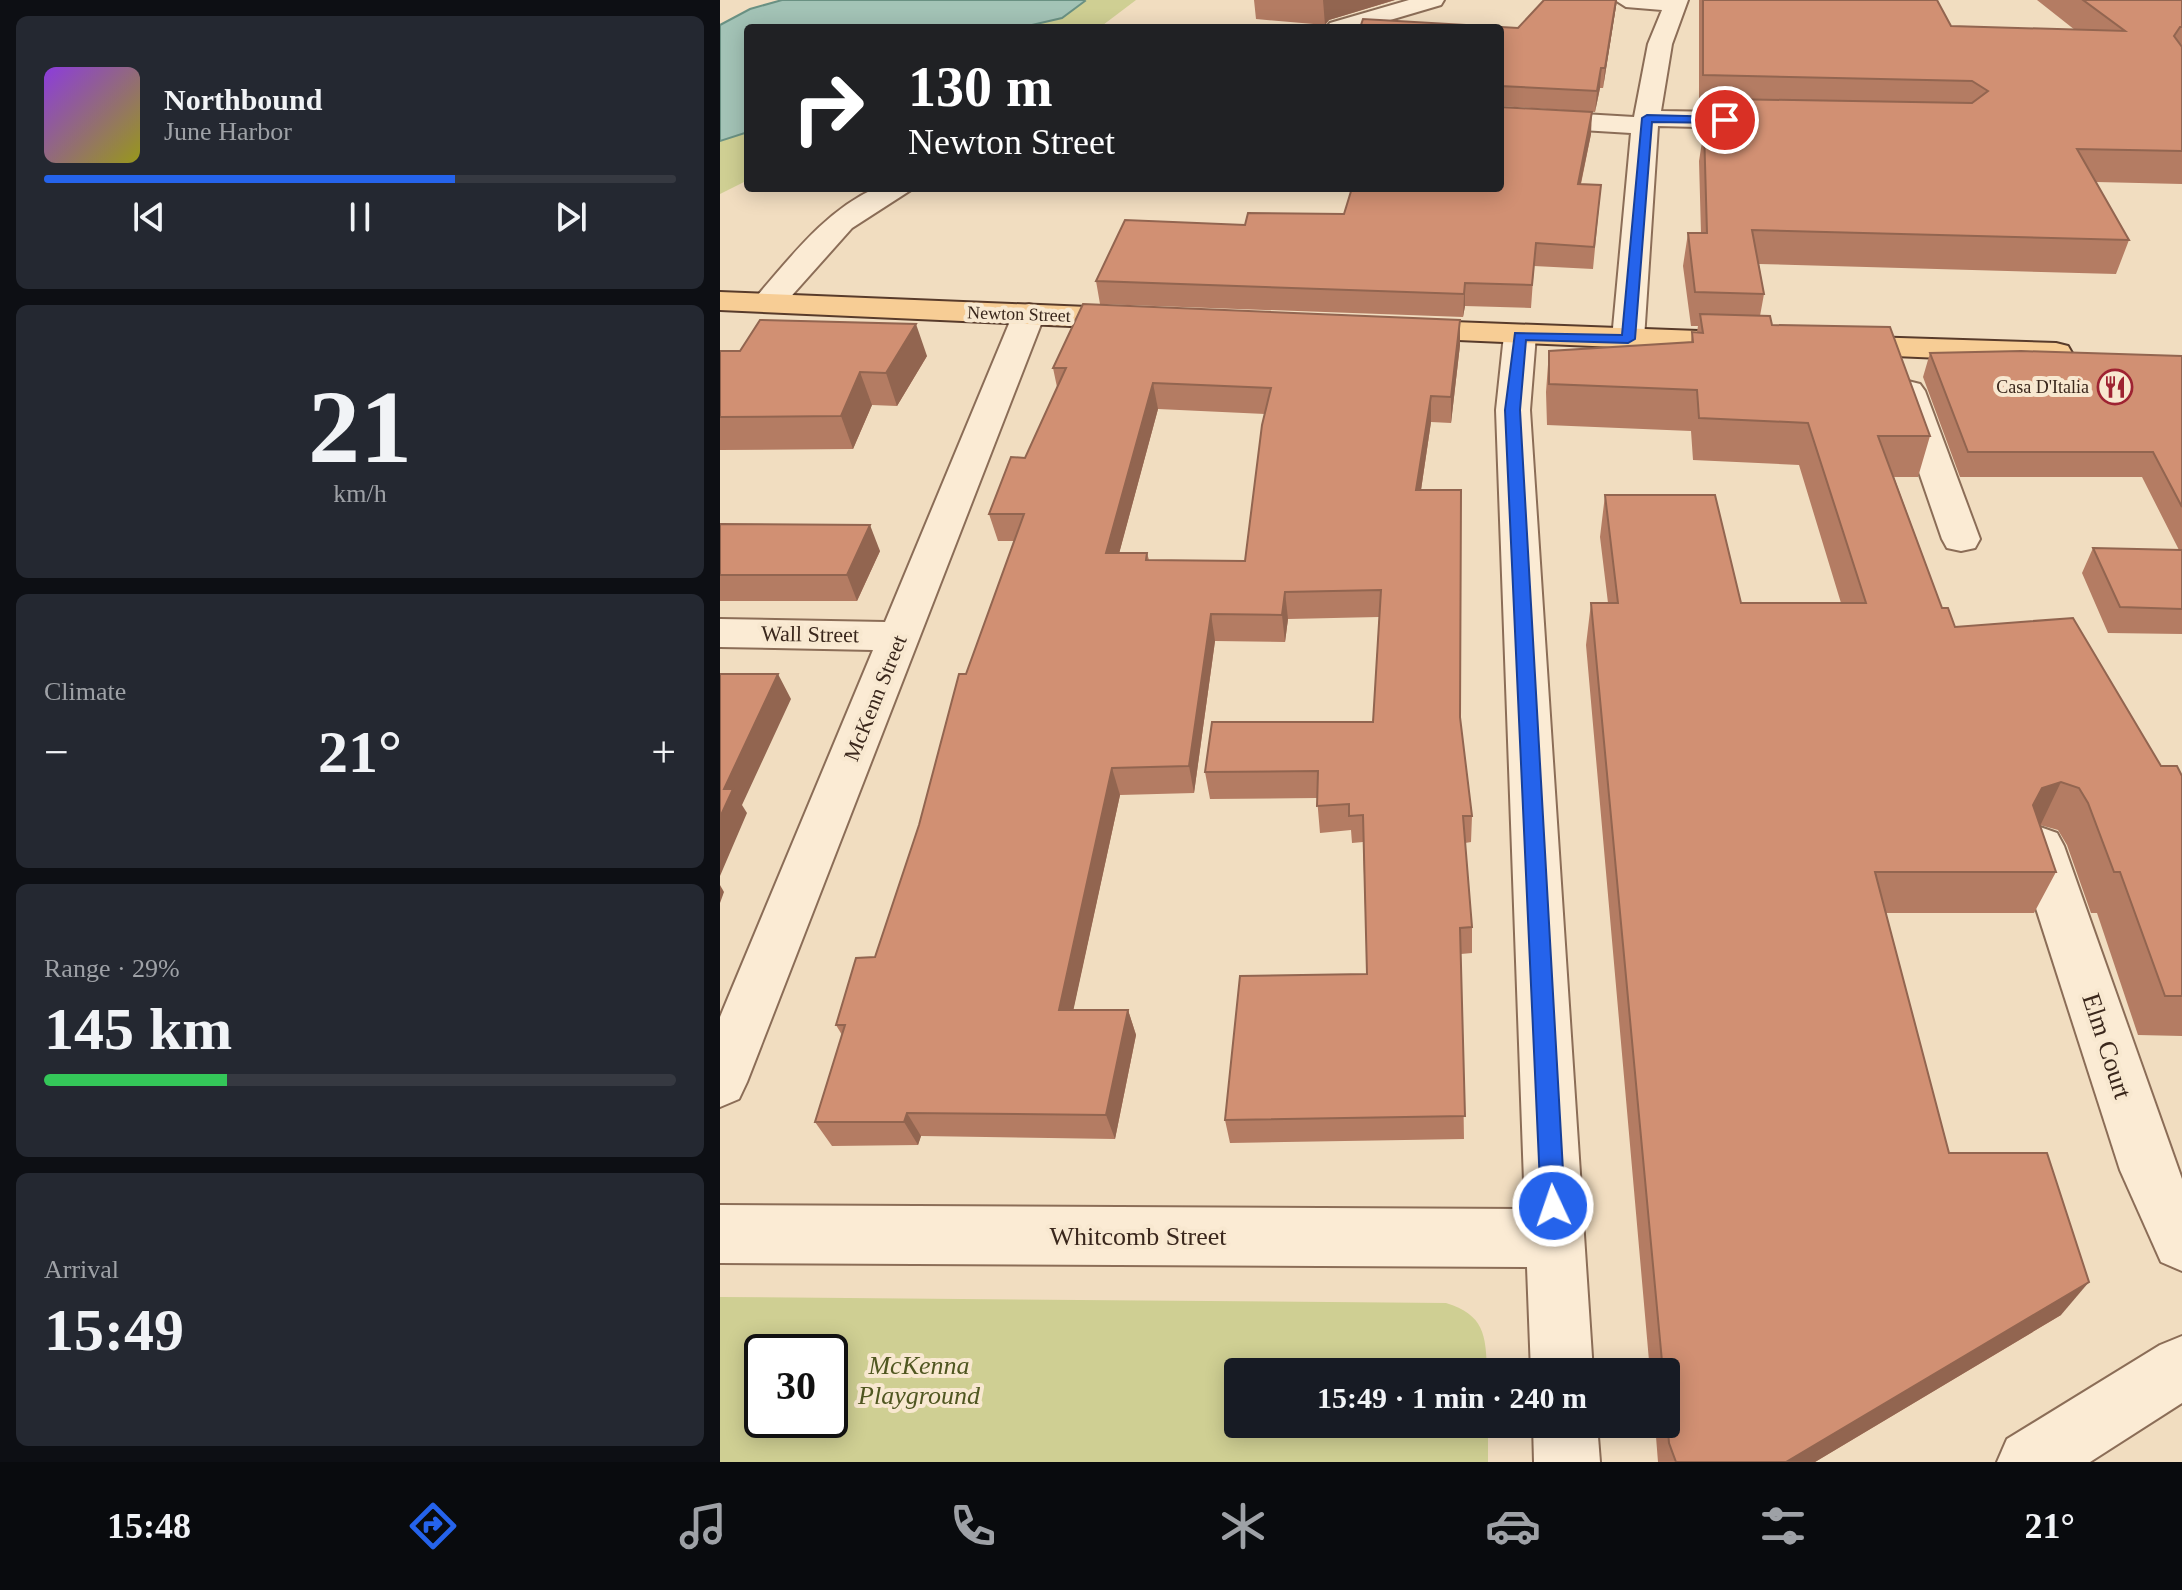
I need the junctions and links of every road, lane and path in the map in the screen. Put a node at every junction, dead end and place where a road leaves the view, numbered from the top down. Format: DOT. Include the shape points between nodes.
graph roads {
  1 [pos="1433,0"];
  2 [pos="1626,0"];
  3 [pos="1676,2"];
  4 [pos="1352,24"];
  5 [pos="1504,117"];
  6 [pos="1802,121"];
  7 [pos="1646,122"];
  8 [pos="890,192"];
  9 [pos="720,301"];
  10 [pos="767,304"];
  11 [pos="1029,314"];
  12 [pos="1172,321"];
  13 [pos="1377,329"];
  14 [pos="1520,335"];
  15 [pos="1628,339"];
  16 [pos="1892,347"];
  17 [pos="2090,355"];
  18 [pos="1961,539"];
  19 [pos="720,633"];
  20 [pos="900,636"];
  21 [pos="2040,846"];
  22 [pos="720,1082"];
  23 [pos="720,1234"];
  24 [pos="1555,1238"];
  25 [pos="2182,1242"];
  26 [pos="1561,1358"];
  27 [pos="2182,1367"];
  28 [pos="1566,1438"];
  29 [pos="2049,1458"];
  30 [pos="1567,1462"];
  1 -- 4 [label="street"];
  2 -- 3 [label="street"];
  3 -- 7 [label="street" via="1660,44"];
  5 -- 7 [label="street"];
  6 -- 7 [label="street"];
  7 -- 15 [label="street"];
  8 -- 10 [label="street" via="845,217"];
  9 -- 10 [label="main road, Newton Street"];
  10 -- 11 [label="main road, Newton Street"];
  11 -- 12 [label="main road, Newton Street"];
  11 -- 20 [label="street, McKenn Street"];
  13 -- 14 [label="main road"];
  14 -- 15 [label="main road"];
  14 -- 24 [label="street" via="1513,410"];
  15 -- 16 [label="main road"];
  16 -- 17 [label="main road"];
  16 -- 18 [label="street"];
  19 -- 20 [label="street, Wall Street"];
  20 -- 22 [label="street, McKenn Street"];
  21 -- 25 [label="street, Elm Court" via="2148,1170"];
  23 -- 24 [label="street, Whitcomb Street"];
  24 -- 26 [label="street"];
  27 -- 29 [label="street"];
  28 -- 30 [label="street"];
}
